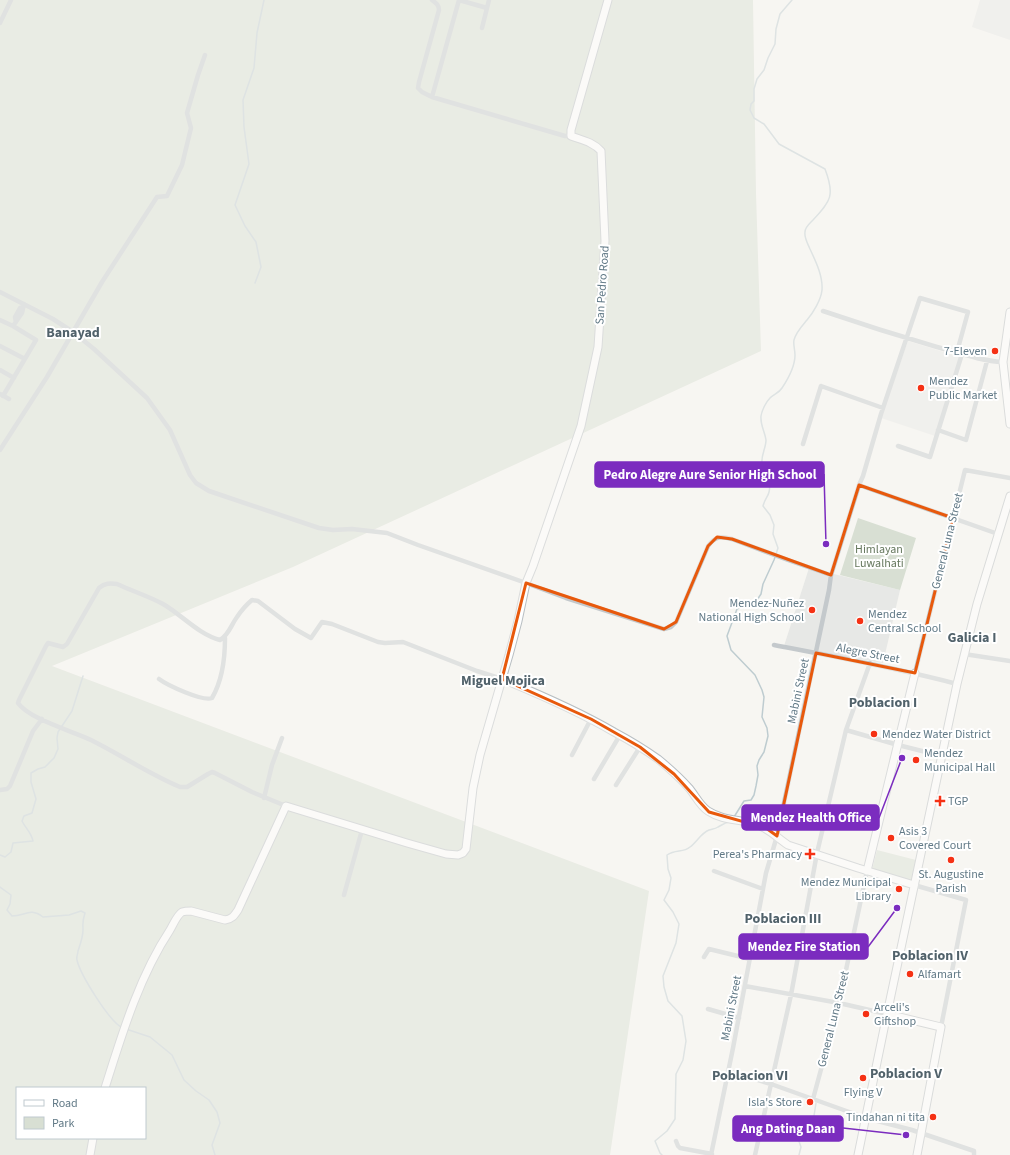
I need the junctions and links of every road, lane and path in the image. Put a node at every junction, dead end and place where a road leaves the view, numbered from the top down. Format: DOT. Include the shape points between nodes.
graph roads {
  1 [pos="11,0"];
  2 [pos="432,0"];
  3 [pos="459,0"];
  4 [pos="490,0"];
  5 [pos="608,0"];
  6 [pos="487,8"];
  7 [pos="0,23"];
  8 [pos="482,28"];
  9 [pos="205,55"];
  10 [pos="432,97"];
  11 [pos="571,136"];
  12 [pos="0,292"];
  13 [pos="24,305"];
  14 [pos="823,311"];
  15 [pos="1010,312"];
  16 [pos="0,320"];
  17 [pos="14,324"];
  18 [pos="1009,329"];
  19 [pos="73,332"];
  20 [pos="907,339"];
  21 [pos="0,346"];
  22 [pos="959,353"];
  23 [pos="25,359"];
  24 [pos="987,361"];
  25 [pos="1003,362"];
  26 [pos="0,370"];
  27 [pos="14,378"];
  28 [pos="2,395"];
  29 [pos="9,399"];
  30 [pos="883,408"];
  31 [pos="1010,424"];
  32 [pos="938,430"];
  33 [pos="802,444"];
  34 [pos="898,446"];
  35 [pos="0,450"];
  36 [pos="1010,478"];
  37 [pos="859,485"];
  38 [pos="1010,496"];
  39 [pos="953,518"];
  40 [pos="998,534"];
  41 [pos="831,575"];
  42 [pos="526,583"];
  43 [pos="224,638"];
  44 [pos="774,645"];
  45 [pos="816,653"];
  46 [pos="964,654"];
  47 [pos="1010,661"];
  48 [pos="870,663"];
  49 [pos="915,673"];
  50 [pos="158,679"];
  51 [pos="502,679"];
  52 [pos="957,684"];
  53 [pos="592,719"];
  54 [pos="42,720"];
  55 [pos="846,730"];
  56 [pos="620,735"];
  57 [pos="282,738"];
  58 [pos="898,745"];
  59 [pos="640,747"];
  60 [pos="572,755"];
  61 [pos="942,756"];
  62 [pos="594,779"];
  63 [pos="616,784"];
  64 [pos="0,790"];
  65 [pos="264,798"];
  66 [pos="286,806"];
  67 [pos="362,830"];
  68 [pos="778,836"];
  69 [pos="817,853"];
  70 [pos="714,871"];
  71 [pos="867,871"];
  72 [pos="914,885"];
  73 [pos="763,890"];
  74 [pos="344,895"];
  75 [pos="704,957"];
  76 [pos="750,959"];
  77 [pos="745,986"];
  78 [pos="791,995"];
  79 [pos="839,1003"];
  80 [pos="708,1009"];
  81 [pos="887,1014"];
  82 [pos="739,1018"];
  83 [pos="940,1027"];
  84 [pos="728,1071"];
  85 [pos="771,1084"];
  86 [pos="106,1087"];
  87 [pos="813,1099"];
  88 [pos="866,1118"];
  89 [pos="921,1133"];
  90 [pos="93,1139"];
  91 [pos="676,1141"];
  92 [pos="974,1153"];
  93 [pos="712,1154"];
  94 [pos="90,1155"];
  95 [pos="755,1155"];
  96 [pos="858,1155"];
  97 [pos="916,1155"];
  1 -- 7 [label="street"];
  2 -- 10 [label="street" via="439,6 418,88"];
  3 -- 6 [label="street"];
  3 -- 10 [label="street"];
  4 -- 6 [label="street"];
  5 -- 11 [label="street" via="579,98"];
  6 -- 8 [label="street"];
  9 -- 19 [label="street" via="187,113 192,128 182,165 167,196 157,197"];
  10 -- 11 [label="street"];
  11 -- 42 [label="street, San Pedro Road" via="589,142 601,151 605,241 598,347 581,426"];
  12 -- 13 [label="street"];
  13 -- 17 [label="street"];
  13 -- 19 [label="street"];
  14 -- 20 [label="street"];
  15 -- 18 [label="street"];
  16 -- 17 [label="street"];
  17 -- 23 [label="street" via="36,339"];
  18 -- 25 [label="street"];
  19 -- 35 [label="street"];
  19 -- 42 [label="street" via="147,398 170,430 196,484 209,491 319,528 386,533"];
  20 -- 22 [label="street"];
  20 -- 22 [label="street, Mabini Street" via="920,298 968,312"];
  20 -- 30 [label="street, Mabini Street"];
  21 -- 23 [label="street"];
  22 -- 24 [label="street"];
  22 -- 32 [label="street"];
  23 -- 27 [label="street"];
  24 -- 25 [label="street"];
  24 -- 32 [label="street" via="966,440"];
  25 -- 31 [label="street"];
  26 -- 27 [label="street"];
  27 -- 28 [label="street"];
  28 -- 29 [label="street"];
  30 -- 33 [label="street" via="821,386"];
  30 -- 37 [label="street, Mabini Street"];
  32 -- 34 [label="street" via="930,457"];
  36 -- 39 [label="street, General Luna Street" via="965,470"];
  37 -- 39 [label="street"];
  37 -- 41 [label="street, Mabini Street"];
  38 -- 40 [label="street"];
  39 -- 40 [label="street"];
  39 -- 49 [label="street, General Luna Street"];
  40 -- 46 [label="street"];
  41 -- 42 [label="street" via="732,539 717,537 708,546 676,622 664,629"];
  41 -- 45 [label="street, Mabini Street"];
  42 -- 51 [label="street"];
  43 -- 50 [label="street" via="222,670 212,698 206,699"];
  43 -- 51 [label="street" via="252,600 258,601 311,638 322,622 332,624 378,642 403,642"];
  43 -- 54 [label="street" via="214,639 149,598 117,584 104,584 99,588 67,644 63,647 48,644 46,646 19,700 21,708"];
  44 -- 45 [label="street, Alegre Street"];
  45 -- 48 [label="street, Alegre Street"];
  45 -- 68 [label="street, Mabini Street"];
  46 -- 47 [label="street"];
  46 -- 52 [label="street"];
  48 -- 49 [label="street, Alegre Street"];
  48 -- 55 [label="street"];
  49 -- 52 [label="street, Alegre Street"];
  49 -- 58 [label="street, General Luna Street"];
  51 -- 53 [label="street"];
  51 -- 67 [label="street" via="480,755 473,788 466,849 463,853 446,854"];
  52 -- 61 [label="street"];
  53 -- 56 [label="street"];
  53 -- 60 [label="street"];
  54 -- 64 [label="street" via="30,736 10,786"];
  54 -- 65 [label="street" via="90,740 180,787 187,787 212,772"];
  55 -- 58 [label="street"];
  55 -- 69 [label="street"];
  56 -- 59 [label="street"];
  56 -- 62 [label="street"];
  57 -- 65 [label="street"];
  58 -- 61 [label="street"];
  58 -- 71 [label="street, General Luna Street"];
  59 -- 63 [label="street"];
  59 -- 68 [label="street" via="679,779 709,812 757,824"];
  61 -- 72 [label="street"];
  65 -- 66 [label="street"];
  66 -- 67 [label="street"];
  66 -- 86 [label="street" via="234,916 225,920 191,911 181,913 162,941 123,1030"];
  67 -- 74 [label="street"];
  68 -- 69 [label="street" via="788,844"];
  68 -- 73 [label="street, Mabini Street"];
  69 -- 71 [label="street"];
  69 -- 78 [label="street"];
  70 -- 73 [label="street"];
  71 -- 72 [label="street"];
  71 -- 79 [label="street, General Luna Street"];
  72 -- 81 [label="street"];
  72 -- 83 [label="street" via="966,900"];
  73 -- 76 [label="street, Mabini Street"];
  75 -- 76 [label="street" via="709,949"];
  76 -- 77 [label="street, Mabini Street"];
  77 -- 78 [label="street"];
  77 -- 82 [label="street, Mabini Street"];
  78 -- 79 [label="street"];
  78 -- 85 [label="street"];
  79 -- 81 [label="street"];
  79 -- 87 [label="street, General Luna Street"];
  80 -- 82 [label="street"];
  81 -- 83 [label="street"];
  81 -- 88 [label="street"];
  82 -- 84 [label="street, Mabini Street"];
  83 -- 89 [label="street"];
  84 -- 85 [label="street"];
  84 -- 93 [label="street, Mabini Street"];
  85 -- 87 [label="street"];
  85 -- 95 [label="street"];
  87 -- 88 [label="street"];
  88 -- 89 [label="street"];
  88 -- 96 [label="street"];
  89 -- 92 [label="street"];
  89 -- 97 [label="street"];
  90 -- 94 [label="street"];
  91 -- 93 [label="street" via="680,1148"];
}
